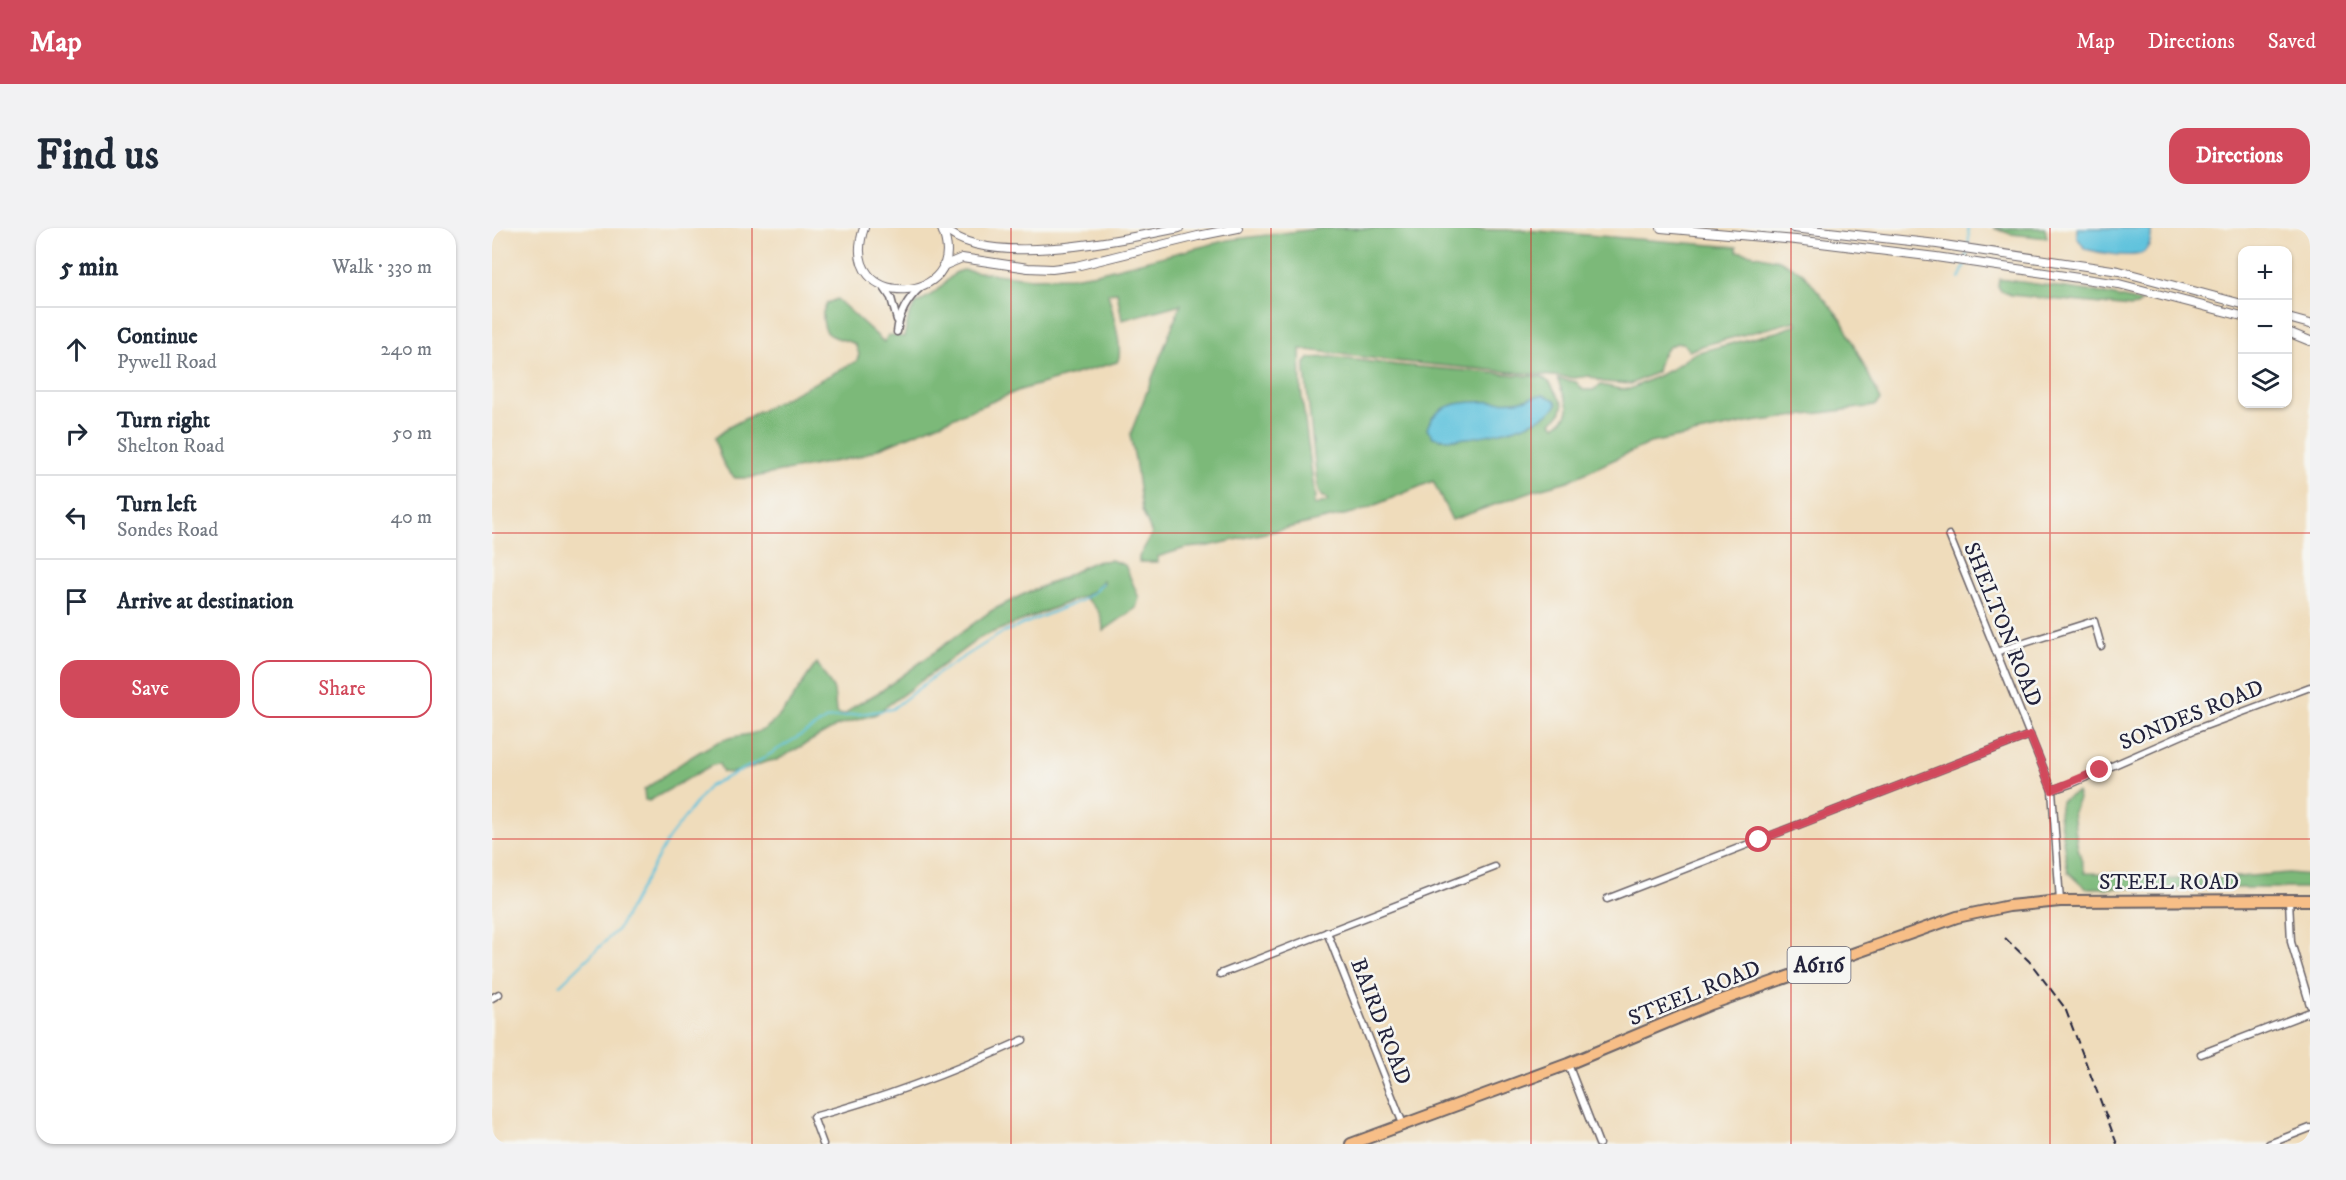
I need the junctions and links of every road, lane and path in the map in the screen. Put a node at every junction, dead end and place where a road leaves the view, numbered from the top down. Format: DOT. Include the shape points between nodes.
graph roads {
  1 [pos="864,228"];
  2 [pos="943,228"];
  3 [pos="1179,228"];
  4 [pos="1238,228"];
  5 [pos="1661,228"];
  6 [pos="1793,228"];
  7 [pos="943,266"];
  8 [pos="883,286"];
  9 [pos="921,287"];
  10 [pos="2238,303"];
  11 [pos="2238,315"];
  12 [pos="2292,319"];
  13 [pos="897,324"];
  14 [pos="2310,324"];
  15 [pos="897,332"];
  16 [pos="2292,334"];
  17 [pos="2310,341"];
  18 [pos="1949,535"];
  19 [pos="2101,646"];
  20 [pos="1996,652"];
  21 [pos="2310,687"];
  22 [pos="2030,735"];
  23 [pos="2052,790"];
  24 [pos="1495,867"];
  25 [pos="1607,898"];
  26 [pos="2289,900"];
  27 [pos="2310,900"];
  28 [pos="2060,901"];
  29 [pos="1328,932"];
  30 [pos="1220,974"];
  31 [pos="499,994"];
  32 [pos="492,998"];
  33 [pos="2310,1005"];
  34 [pos="2310,1012"];
  35 [pos="1023,1040"];
  36 [pos="2201,1054"];
  37 [pos="1568,1064"];
  38 [pos="1403,1124"];
  39 [pos="2310,1128"];
  40 [pos="824,1144"];
  41 [pos="1351,1144"];
  42 [pos="1599,1144"];
  43 [pos="2269,1144"];
  1 -- 8 [label="street" via="860,256 873,279"];
  2 -- 3 [label="street" via="957,239 982,246 1035,248 1108,242"];
  2 -- 7 [label="street" via="947,253"];
  4 -- 7 [label="street" via="1076,266 1028,268 962,258"];
  5 -- 11 [label="street" via="1936,257 2119,284"];
  6 -- 10 [label="street" via="2119,271"];
  7 -- 9 [label="street"];
  8 -- 9 [label="street" via="908,291"];
  8 -- 13 [label="street" via="891,298"];
  9 -- 13 [label="street" via="908,301"];
  12 -- 14 [label="street"];
  13 -- 15 [label="street"];
  16 -- 17 [label="street"];
  18 -- 20 [label="street, SHELTON ROAD"];
  19 -- 20 [label="street" via="2094,621"];
  20 -- 22 [label="street, SHELTON ROAD"];
  21 -- 23 [label="street, SONDES ROAD" via="2194,730"];
  22 -- 23 [label="street, SHELTON ROAD"];
  22 -- 25 [label="street"];
  23 -- 28 [label="street, SHELTON ROAD"];
  24 -- 29 [label="street"];
  26 -- 27 [label="main road, STEEL ROAD / A6116"];
  26 -- 28 [label="main road, STEEL ROAD / A6116"];
  26 -- 33 [label="street" via="2291,942"];
  28 -- 37 [label="main road, STEEL ROAD / A6116" via="1957,917 1711,1004"];
  29 -- 30 [label="street"];
  29 -- 38 [label="street, BAIRD ROAD"];
  31 -- 32 [label="street"];
  34 -- 36 [label="street"];
  35 -- 40 [label="street" via="865,1103 813,1117"];
  37 -- 38 [label="main road, STEEL ROAD / A6116"];
  37 -- 42 [label="street"];
  38 -- 41 [label="main road, STEEL ROAD / A6116"];
  39 -- 43 [label="street"];
}
